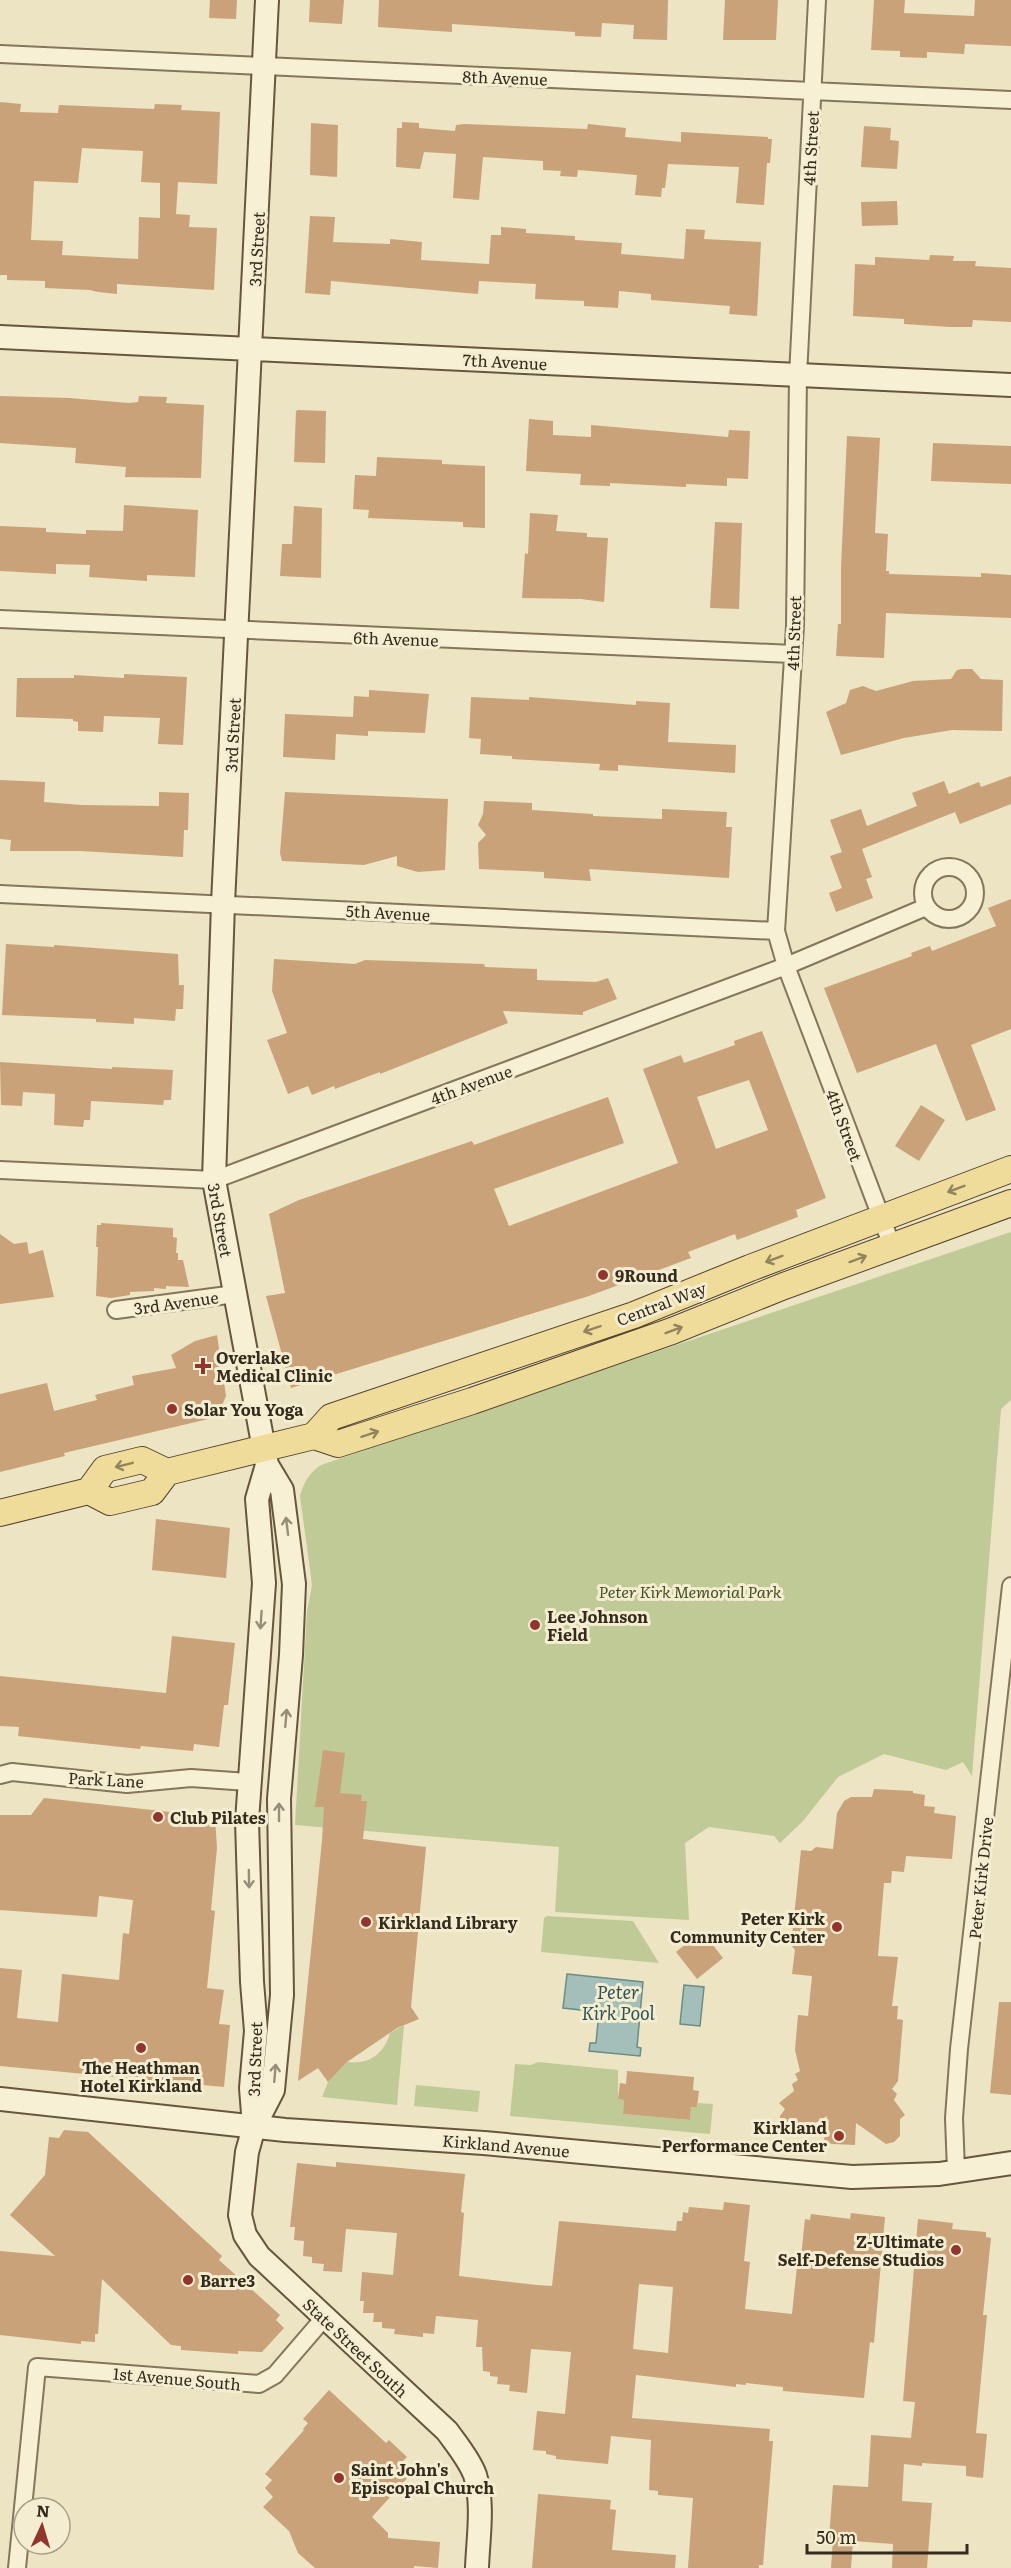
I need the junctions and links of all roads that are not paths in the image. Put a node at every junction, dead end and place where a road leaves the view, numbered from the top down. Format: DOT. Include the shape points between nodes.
graph roads {
  1 [pos="267,0"];
  2 [pos="817,0"];
  3 [pos="0,54"];
  4 [pos="264,67"];
  5 [pos="812,90"];
  6 [pos="1011,100"];
  7 [pos="0,337"];
  8 [pos="252,349"];
  9 [pos="798,376"];
  10 [pos="1011,385"];
  11 [pos="0,619"];
  12 [pos="237,631"];
  13 [pos="793,654"];
  14 [pos="0,894"];
  15 [pos="224,903"];
  16 [pos="926,907"];
  17 [pos="776,931"];
  18 [pos="786,966"];
  19 [pos="1011,1169"];
  20 [pos="0,1170"];
  21 [pos="213,1180"];
  22 [pos="1011,1203"];
  23 [pos="880,1218"];
  24 [pos="892,1246"];
  25 [pos="235,1294"];
  26 [pos="116,1310"];
  27 [pos="314,1436"];
  28 [pos="266,1456"];
  29 [pos="0,1513"];
  30 [pos="1011,1586"];
  31 [pos="0,1775"];
  32 [pos="249,1782"];
  33 [pos="0,2099"];
  34 [pos="254,2127"];
  35 [pos="1011,2163"];
  36 [pos="956,2171"];
  37 [pos="324,2318"];
  38 [pos="17,2568"];
  39 [pos="477,2568"];
  1 -- 4 [label="street, 3rd Street"];
  2 -- 5 [label="street, 4th Street"];
  3 -- 4 [label="street, 8th Avenue"];
  4 -- 5 [label="street, 8th Avenue"];
  4 -- 8 [label="street, 3rd Street"];
  5 -- 6 [label="street, 8th Avenue"];
  5 -- 9 [label="street, 4th Street"];
  7 -- 8 [label="street, 7th Avenue"];
  8 -- 9 [label="street, 7th Avenue"];
  8 -- 12 [label="street, 3rd Street"];
  9 -- 10 [label="street, 7th Avenue"];
  9 -- 13 [label="street, 4th Street"];
  11 -- 12 [label="street, 6th Avenue"];
  12 -- 13 [label="street, 6th Avenue"];
  12 -- 15 [label="street, 3rd Street"];
  13 -- 17 [label="street, 4th Street"];
  14 -- 15 [label="street, 5th Avenue"];
  15 -- 17 [label="street, 5th Avenue"];
  15 -- 21 [label="street, 3rd Street"];
  16 -- 16 [label="street" via="932,914 949,920 965,914 975,899 971,871 944,867 929,875 922,891"];
  16 -- 18 [label="street, 4th Avenue"];
  17 -- 18 [label="street, 4th Street"];
  18 -- 21 [label="street, 4th Avenue"];
  18 -- 23 [label="street, 4th Street"];
  19 -- 23 [label="main road, Central Way, one-way"];
  20 -- 21 [label="street, 4th Avenue"];
  21 -- 25 [label="street, 3rd Street"];
  22 -- 24 [label="main road, Central Way"];
  23 -- 24 [label="street, 4th Street"];
  23 -- 27 [label="main road, Central Way, one-way" via="634,1315 330,1418"];
  27 -- 24 [label="main road, Central Way, one-way" via="338,1444 472,1401 672,1331"];
  25 -- 26 [label="street, 3rd Avenue"];
  25 -- 28 [label="street, 3rd Street"];
  27 -- 28 [label="main road, Central Way"];
  28 -- 29 [label="main road, Central Way" via="166,1472 152,1492 121,1500 110,1502 89,1491"];
  28 -- 32 [label="street, 3rd Street, one-way" via="257,1499 264,1583"];
  34 -- 28 [label="street, 3rd Street, one-way" via="273,2090 282,1995 279,1799 294,1584 282,1490"];
  30 -- 36 [label="street, Peter Kirk Drive" via="959,2049 954,2118"];
  31 -- 32 [label="street, Park Lane" via="12,1772 127,1784 191,1778"];
  32 -- 34 [label="street, 3rd Street, one-way" via="256,2031 251,2088"];
  33 -- 34 [label="street, Kirkland Avenue"];
  34 -- 36 [label="street, Kirkland Avenue" via="484,2142 852,2177"];
  34 -- 37 [label="street, State Street South" via="240,2215 245,2235 259,2256"];
  35 -- 36 [label="street, Kirkland Avenue"];
  37 -- 38 [label="street, 1st Avenue South" via="275,2375 259,2384 37,2367"];
  37 -- 39 [label="street, State Street South" via="447,2432 467,2459 479,2498"];
}
